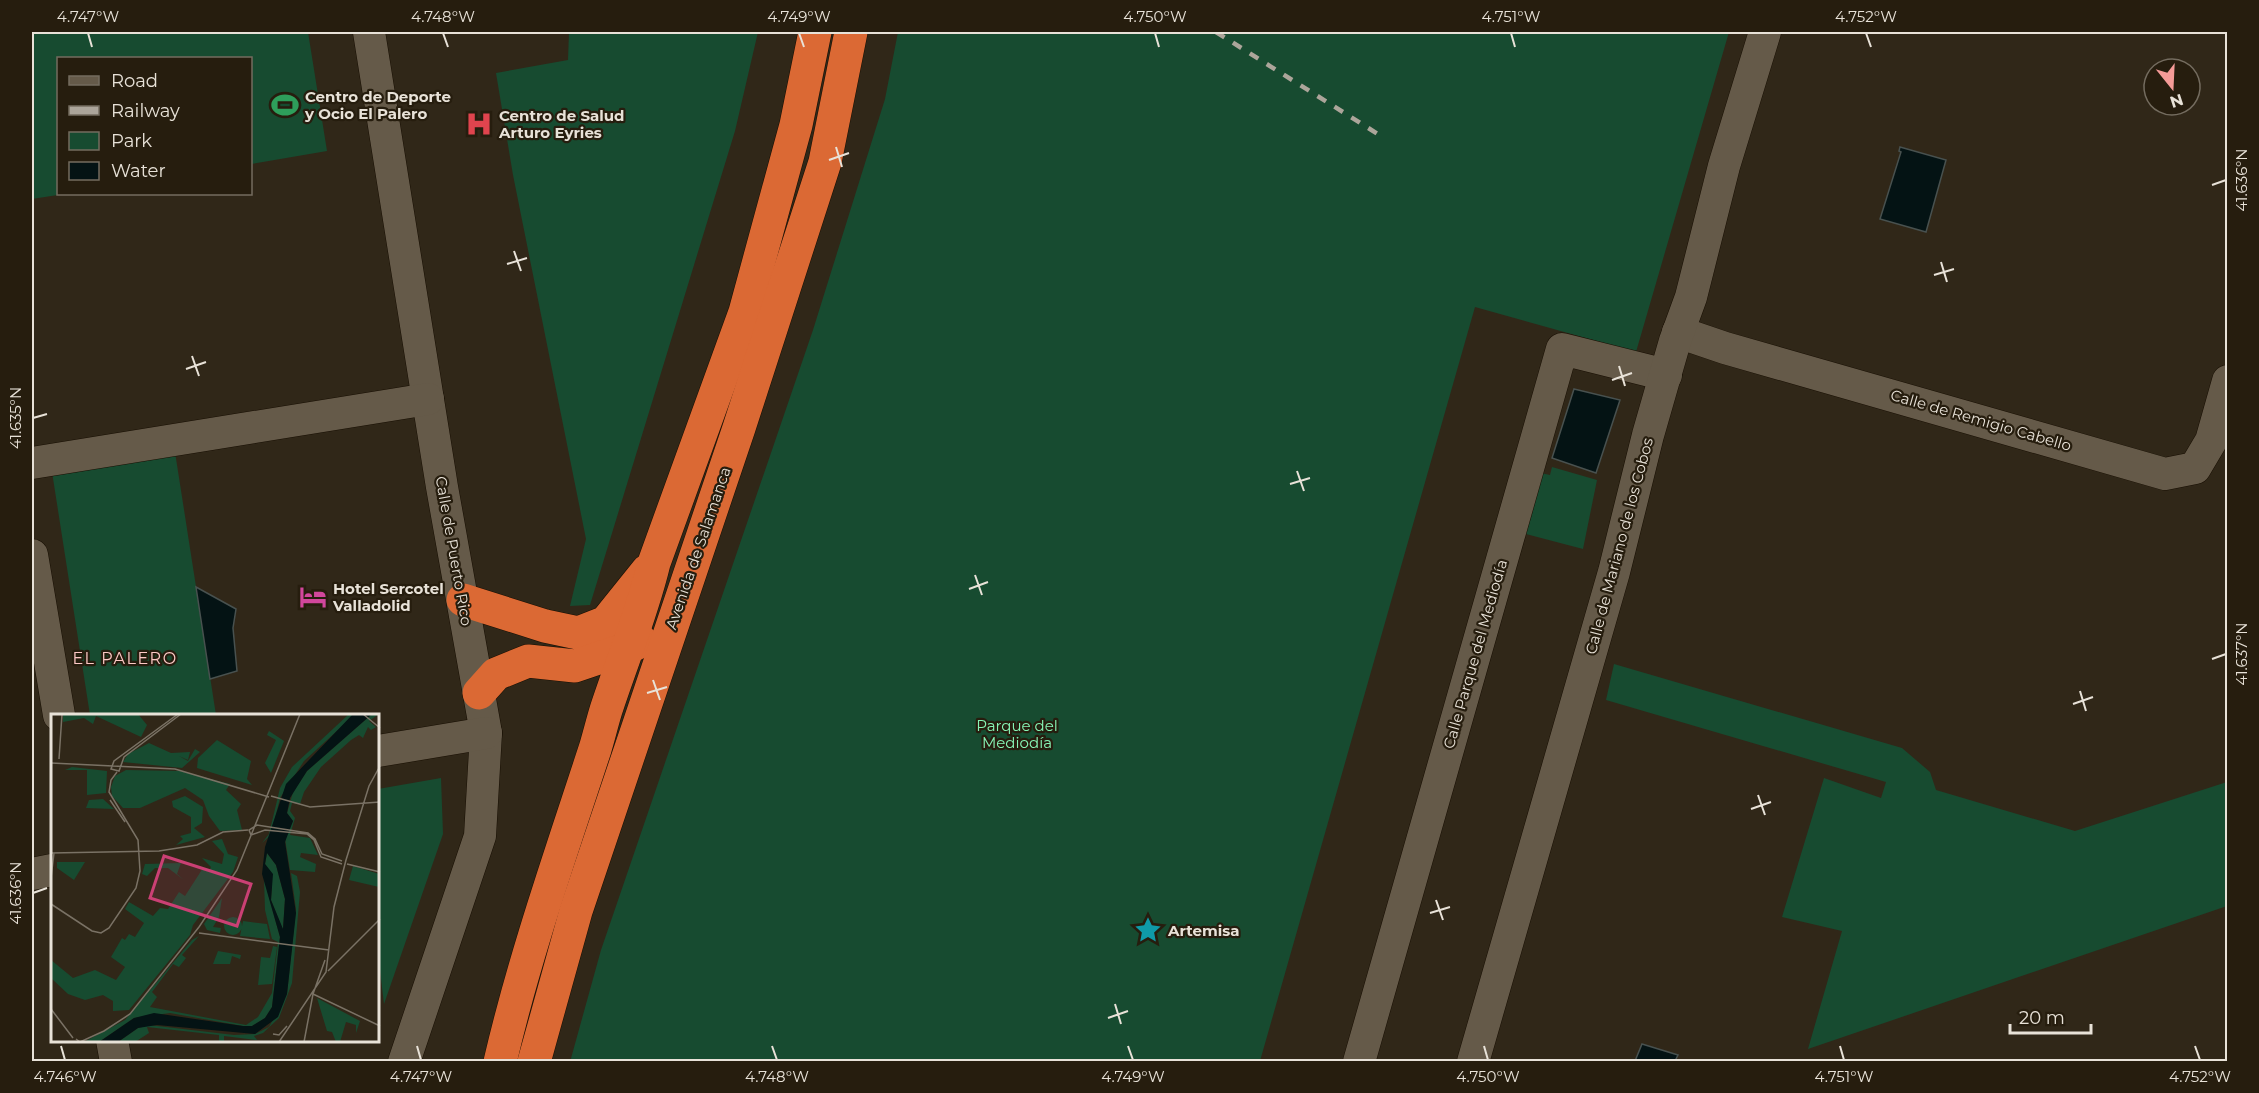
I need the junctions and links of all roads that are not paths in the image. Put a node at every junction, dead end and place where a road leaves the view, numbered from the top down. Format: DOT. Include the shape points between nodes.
graph roads {
  1 [pos="369,32"];
  2 [pos="815,32"];
  3 [pos="851,32"];
  4 [pos="1765,32"];
  5 [pos="1678,332"];
  6 [pos="1666,375"];
  7 [pos="2228,381"];
  8 [pos="428,399"];
  9 [pos="32,463"];
  10 [pos="32,555"];
  11 [pos="654,563"];
  12 [pos="463,600"];
  13 [pos="673,624"];
  14 [pos="627,648"];
  15 [pos="575,666"];
  16 [pos="480,693"];
  17 [pos="605,712"];
  18 [pos="59,714"];
  19 [pos="486,733"];
  20 [pos="380,751"];
  21 [pos="51,870"];
  22 [pos="32,874"];
  23 [pos="112,1042"];
  24 [pos="116,1062"];
  25 [pos="404,1062"];
  26 [pos="500,1062"];
  27 [pos="534,1062"];
  28 [pos="1359,1062"];
  29 [pos="1473,1062"];
  1 -- 8 [label="street, Calle de Puerto Rico"];
  2 -- 11 [label="highway" via="796,124 745,312"];
  3 -- 13 [label="highway, Avenida de Salamanca" via="825,162"];
  4 -- 5 [label="street, Calle de Mariano de los Cobos"];
  5 -- 6 [label="street, Calle de Mariano de los Cobos"];
  5 -- 7 [label="street, Calle de Remigio Cabello" via="2165,474 2195,468 2211,441"];
  6 -- 28 [label="street, Calle Parque del Mediodía" via="1562,348"];
  6 -- 29 [label="street, Calle de Mariano de los Cobos" via="1614,572"];
  8 -- 9 [label="street"];
  8 -- 12 [label="street, Calle de Puerto Rico"];
  10 -- 18 [label="street"];
  11 -- 12 [label="highway" via="606,622 578,633"];
  11 -- 14 [label="highway"];
  12 -- 16 [label="street, Calle de Puerto Rico"];
  13 -- 14 [label="highway"];
  13 -- 27 [label="highway, Avenida de Salamanca" via="576,911"];
  14 -- 15 [label="highway"];
  14 -- 17 [label="highway"];
  15 -- 16 [label="highway" via="528,661 496,674"];
  15 -- 17 [label="highway"];
  16 -- 19 [label="street, Calle de Puerto Rico"];
  17 -- 26 [label="highway" via="539,915"];
  19 -- 20 [label="street"];
  19 -- 25 [label="street, Calle de Puerto Rico" via="480,836"];
  21 -- 22 [label="street"];
  23 -- 24 [label="street"];
}
